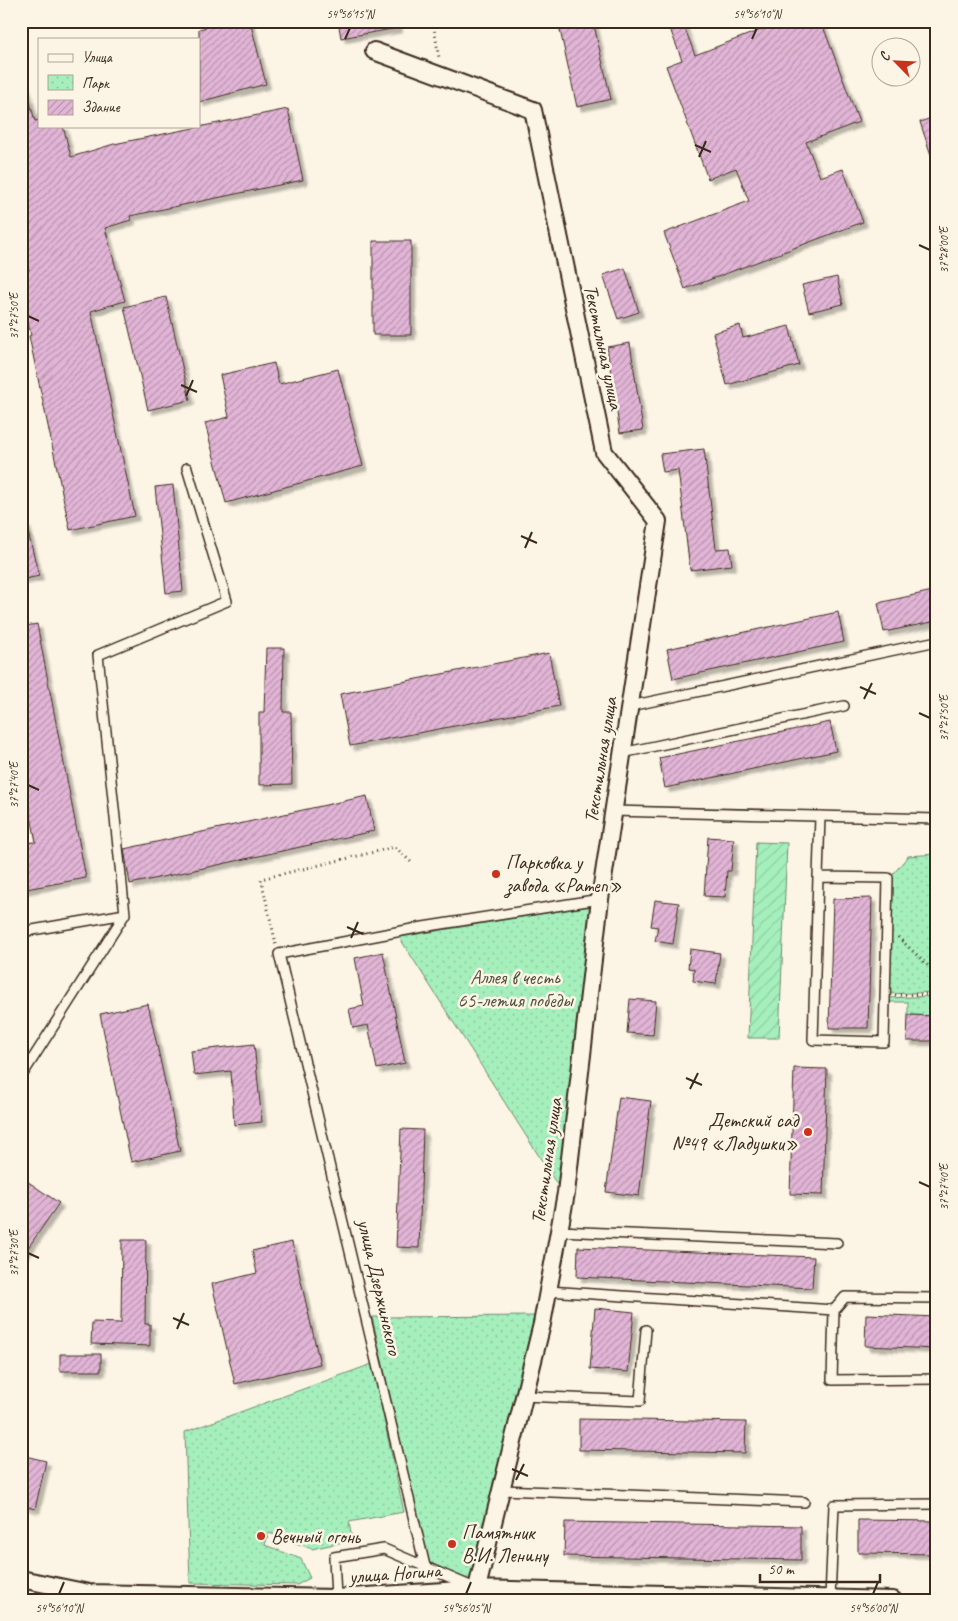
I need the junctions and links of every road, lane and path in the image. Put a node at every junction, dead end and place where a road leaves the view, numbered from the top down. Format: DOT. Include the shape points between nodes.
graph roads {
  1 [pos="434,21"];
  2 [pos="374,51"];
  3 [pos="442,76"];
  4 [pos="187,468"];
  5 [pos="937,641"];
  6 [pos="630,706"];
  7 [pos="844,706"];
  8 [pos="622,753"];
  9 [pos="614,811"];
  10 [pos="820,816"];
  11 [pos="937,819"];
  12 [pos="412,863"];
  13 [pos="818,877"];
  14 [pos="600,899"];
  15 [pos="125,914"];
  16 [pos="887,926"];
  17 [pos="21,932"];
  18 [pos="279,954"];
  19 [pos="937,974"];
  20 [pos="937,994"];
  21 [pos="885,996"];
  22 [pos="21,1077"];
  23 [pos="559,1231"];
  24 [pos="837,1244"];
  25 [pos="548,1291"];
  26 [pos="937,1298"];
  27 [pos="834,1310"];
  28 [pos="646,1330"];
  29 [pos="937,1379"];
  30 [pos="523,1396"];
  31 [pos="500,1490"];
  32 [pos="804,1502"];
  33 [pos="937,1504"];
  34 [pos="425,1566"];
  35 [pos="21,1579"];
  36 [pos="476,1596"];
  37 [pos="336,1598"];
  38 [pos="830,1598"];
  39 [pos="296,1599"];
  40 [pos="893,1600"];
  1 -- 3 [label="path"];
  2 -- 3 [label="street, Текстильная улица"];
  3 -- 6 [label="street, Текстильная улица" via="534,110 604,452 658,521"];
  4 -- 15 [label="lane" via="227,601 98,655"];
  5 -- 6 [label="lane"];
  6 -- 8 [label="street, Текстильная улица"];
  7 -- 8 [label="lane"];
  8 -- 9 [label="street, Текстильная улица"];
  9 -- 10 [label="lane"];
  9 -- 14 [label="street, Текстильная улица"];
  10 -- 11 [label="lane"];
  10 -- 13 [label="lane"];
  12 -- 18 [label="path" via="395,847 261,879"];
  13 -- 16 [label="lane" via="888,878"];
  13 -- 21 [label="lane" via="813,1040 884,1042"];
  14 -- 18 [label="lane"];
  14 -- 23 [label="street, Текстильная улица"];
  15 -- 17 [label="lane"];
  15 -- 22 [label="lane"];
  16 -- 19 [label="path"];
  16 -- 21 [label="lane"];
  18 -- 34 [label="lane, улица Дзержинского"];
  20 -- 21 [label="path"];
  23 -- 24 [label="lane"];
  23 -- 25 [label="street, Текстильная улица"];
  25 -- 27 [label="lane"];
  25 -- 30 [label="street, Текстильная улица"];
  26 -- 27 [label="lane" via="845,1297"];
  27 -- 29 [label="lane" via="832,1380"];
  28 -- 30 [label="lane" via="640,1401"];
  30 -- 31 [label="street, Текстильная улица"];
  31 -- 32 [label="lane"];
  31 -- 36 [label="street, Текстильная улица"];
  33 -- 38 [label="lane" via="834,1505"];
  34 -- 36 [label="lane"];
  34 -- 37 [label="lane" via="384,1548 334,1557"];
  35 -- 39 [label="street, улица Ногина" via="89,1593"];
  36 -- 37 [label="street, улица Ногина"];
  36 -- 38 [label="street, улица Ногина"];
  37 -- 39 [label="street, улица Ногина"];
  38 -- 40 [label="street, улица Ногина"];
}
